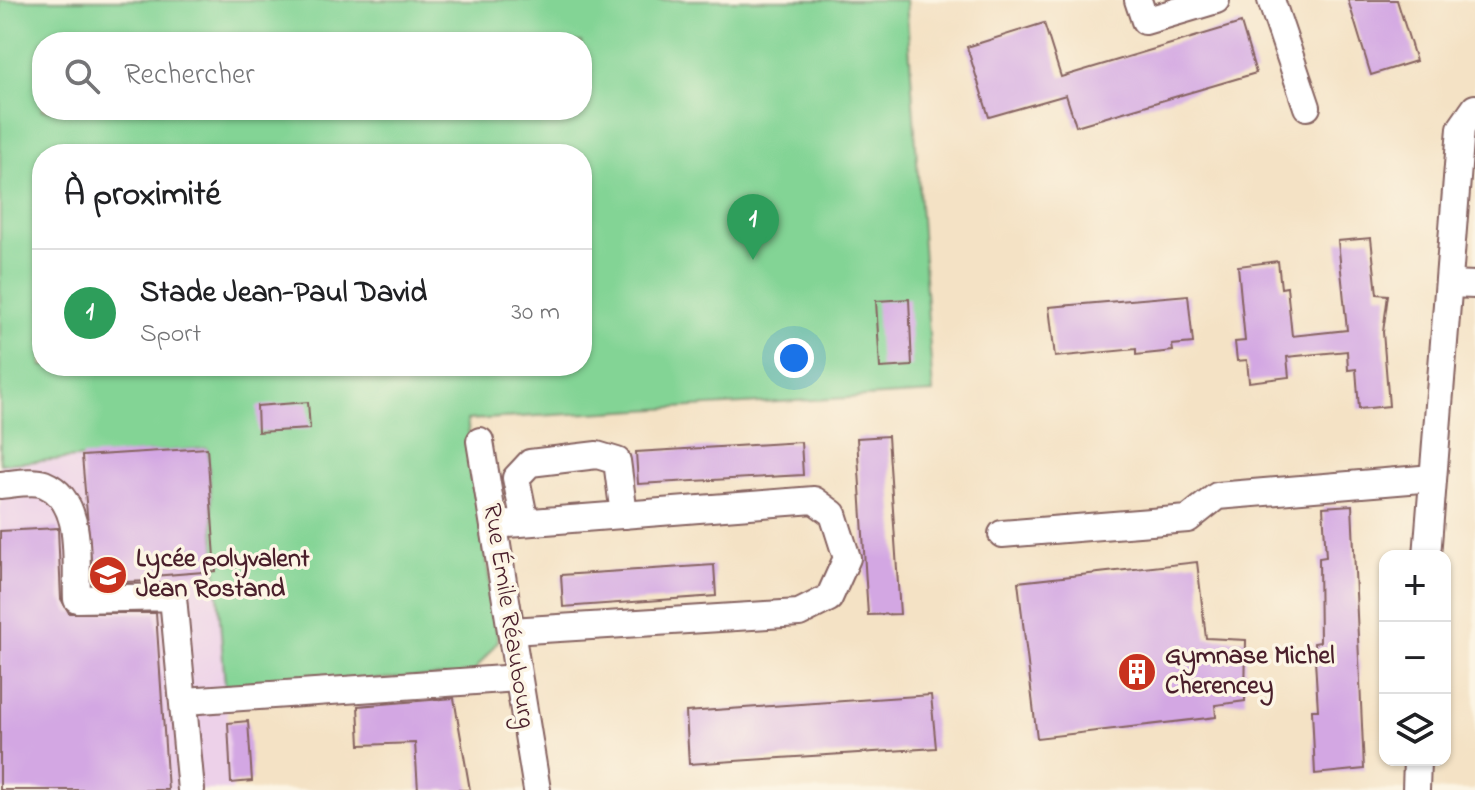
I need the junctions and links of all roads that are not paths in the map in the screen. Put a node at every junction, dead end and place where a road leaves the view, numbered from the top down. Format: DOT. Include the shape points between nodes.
graph roads {
  1 [pos="1138,0"];
  2 [pos="1216,0"];
  3 [pos="1271,0"];
  4 [pos="1307,107"];
  5 [pos="1475,108"];
  6 [pos="1462,285"];
  7 [pos="480,441"];
  8 [pos="1433,478"];
  9 [pos="0,485"];
  10 [pos="624,515"];
  11 [pos="525,522"];
  12 [pos="494,525"];
  13 [pos="1002,534"];
  14 [pos="1427,550"];
  15 [pos="511,631"];
  16 [pos="518,678"];
  17 [pos="185,701"];
  18 [pos="1417,766"];
  19 [pos="191,790"];
  20 [pos="537,790"];
  21 [pos="1416,790"];
  1 -- 2 [label="street" via="1145,21"];
  3 -- 4 [label="street"];
  5 -- 6 [label="street" via="1461,128"];
  6 -- 8 [label="street"];
  7 -- 12 [label="street, Rue Émile Réaubourg"];
  8 -- 13 [label="street" via="1217,496 1188,519"];
  8 -- 14 [label="street"];
  9 -- 17 [label="street" via="41,483 63,496 72,516 77,599 173,597"];
  10 -- 11 [label="street"];
  10 -- 11 [label="street" via="617,461 597,455 530,463 516,478"];
  10 -- 15 [label="street" via="814,500 833,514 847,558 829,598 799,613"];
  11 -- 12 [label="street"];
  12 -- 15 [label="street, Rue Émile Réaubourg"];
  15 -- 16 [label="street, Rue Émile Réaubourg"];
  16 -- 17 [label="street"];
  16 -- 20 [label="street, Rue Émile Réaubourg"];
  17 -- 19 [label="street"];
  18 -- 21 [label="street"];
}
